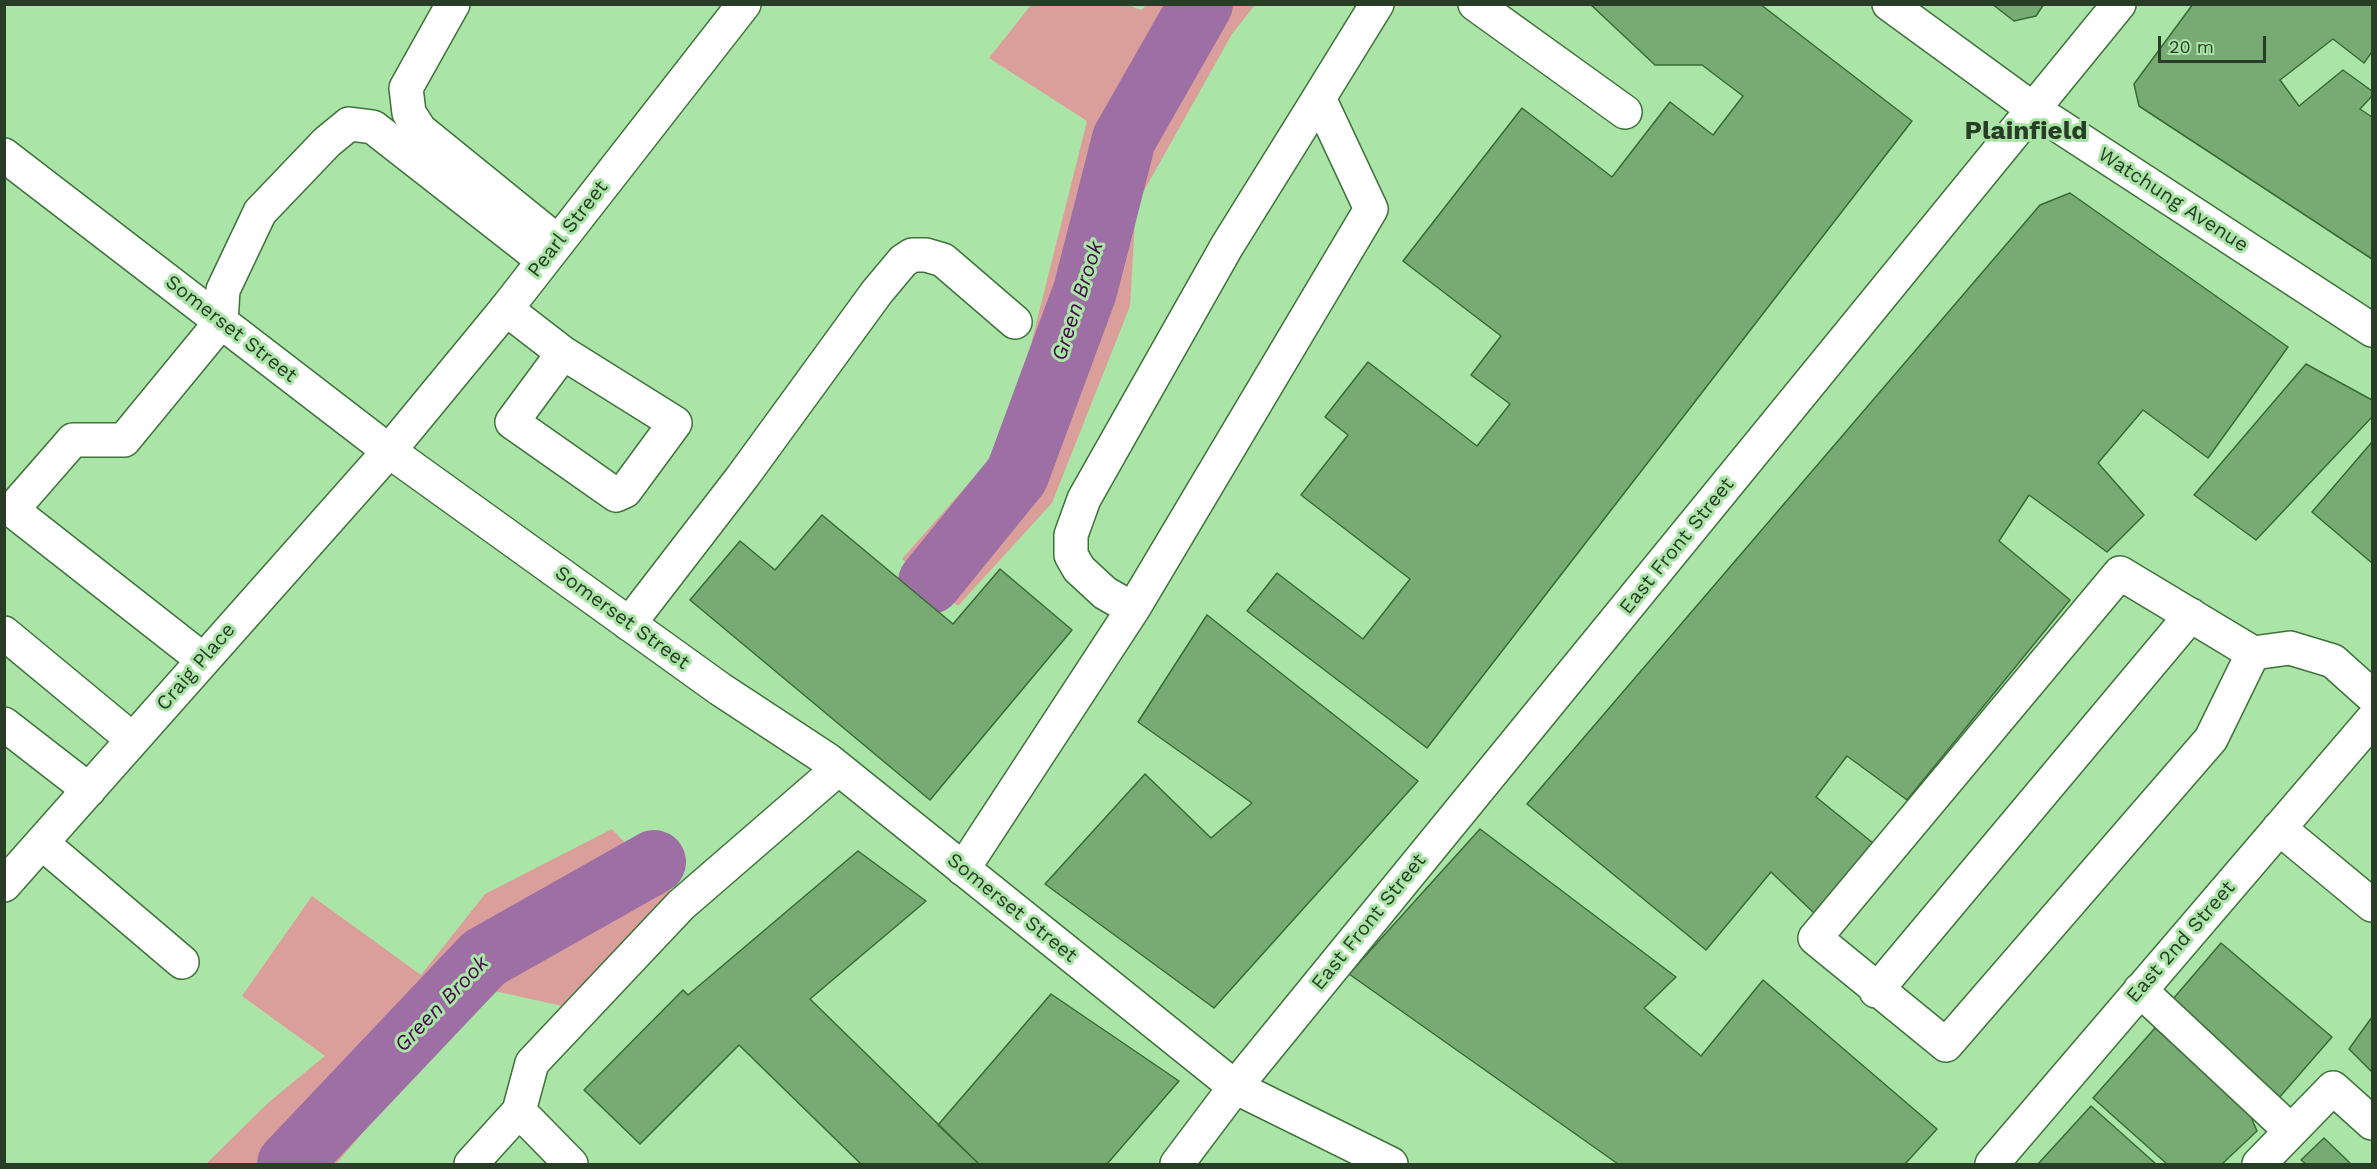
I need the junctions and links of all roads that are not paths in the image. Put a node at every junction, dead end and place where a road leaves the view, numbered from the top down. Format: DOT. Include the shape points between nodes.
graph roads {
  1 [pos="453,4"];
  2 [pos="744,4"];
  3 [pos="1377,4"];
  4 [pos="1475,4"];
  5 [pos="1889,4"];
  6 [pos="2119,4"];
  7 [pos="1319,98"];
  8 [pos="2033,109"];
  9 [pos="1625,112"];
  10 [pos="4,155"];
  11 [pos="550,251"];
  12 [pos="506,309"];
  13 [pos="221,322"];
  14 [pos="1015,322"];
  15 [pos="2373,330"];
  16 [pos="563,353"];
  17 [pos="389,451"];
  18 [pos="1133,609"];
  19 [pos="2191,615"];
  20 [pos="629,624"];
  21 [pos="4,633"];
  22 [pos="2253,653"];
  23 [pos="202,659"];
  24 [pos="2373,696"];
  25 [pos="2373,720"];
  26 [pos="4,723"];
  27 [pos="132,739"];
  28 [pos="838,769"];
  29 [pos="89,790"];
  30 [pos="2278,828"];
  31 [pos="42,843"];
  32 [pos="963,869"];
  33 [pos="4,885"];
  34 [pos="2373,905"];
  35 [pos="182,962"];
  36 [pos="2140,990"];
  37 [pos="1876,991"];
  38 [pos="1235,1087"];
  39 [pos="519,1111"];
  40 [pos="2373,1123"];
  41 [pos="2291,1131"];
  42 [pos="471,1164"];
  43 [pos="571,1164"];
  44 [pos="1177,1164"];
  45 [pos="1391,1164"];
  46 [pos="1992,1164"];
  47 [pos="2259,1164"];
  1 -- 11 [label="street" via="406,88 410,113 420,130"];
  2 -- 11 [label="street, Pearl Street"];
  3 -- 7 [label="street"];
  4 -- 9 [label="street"];
  5 -- 8 [label="street, Watchung Avenue"];
  6 -- 8 [label="street, East Front Street"];
  7 -- 18 [label="street" via="1371,209"];
  7 -- 18 [label="street" via="1227,246 1080,508 1071,535 1071,555 1079,569 1105,593"];
  8 -- 15 [label="street, Watchung Avenue"];
  8 -- 38 [label="street, East Front Street"];
  10 -- 13 [label="street, Somerset Street"];
  11 -- 12 [label="street, Pearl Street"];
  11 -- 13 [label="street" via="373,127 349,124 260,212 223,290"];
  12 -- 16 [label="street"];
  12 -- 17 [label="street, Pearl Street"];
  13 -- 17 [label="street, Somerset Street"];
  13 -- 23 [label="street" via="124,440 73,440 12,510"];
  14 -- 20 [label="street" via="943,260 912,255 903,261"];
  16 -- 16 [label="street" via="512,422 616,495 625,491 675,423"];
  17 -- 20 [label="street, Somerset Street"];
  17 -- 23 [label="street, Craig Place"];
  18 -- 32 [label="street"];
  19 -- 22 [label="street"];
  19 -- 37 [label="street"];
  19 -- 37 [label="street" via="2120,573 2097,600 1815,938"];
  20 -- 28 [label="street, Somerset Street"];
  21 -- 27 [label="street"];
  22 -- 24 [label="street" via="2290,648 2333,661"];
  22 -- 37 [label="street" via="2211,739 1946,1045"];
  23 -- 27 [label="street, Craig Place"];
  25 -- 30 [label="street, East 2nd Street"];
  26 -- 29 [label="street"];
  27 -- 29 [label="street, Craig Place"];
  28 -- 32 [label="street, Somerset Street"];
  28 -- 39 [label="street" via="681,905 532,1063"];
  29 -- 31 [label="street, Craig Place"];
  30 -- 34 [label="street"];
  30 -- 36 [label="street, East 2nd Street"];
  31 -- 33 [label="street, Craig Place"];
  31 -- 35 [label="street"];
  32 -- 38 [label="street, Somerset Street"];
  36 -- 41 [label="street"];
  36 -- 46 [label="street, East 2nd Street"];
  38 -- 44 [label="street, East Front Street"];
  38 -- 45 [label="street, Somerset Street"];
  39 -- 42 [label="street"];
  39 -- 43 [label="street"];
  40 -- 41 [label="street" via="2332,1089"];
  41 -- 47 [label="street"];
}
